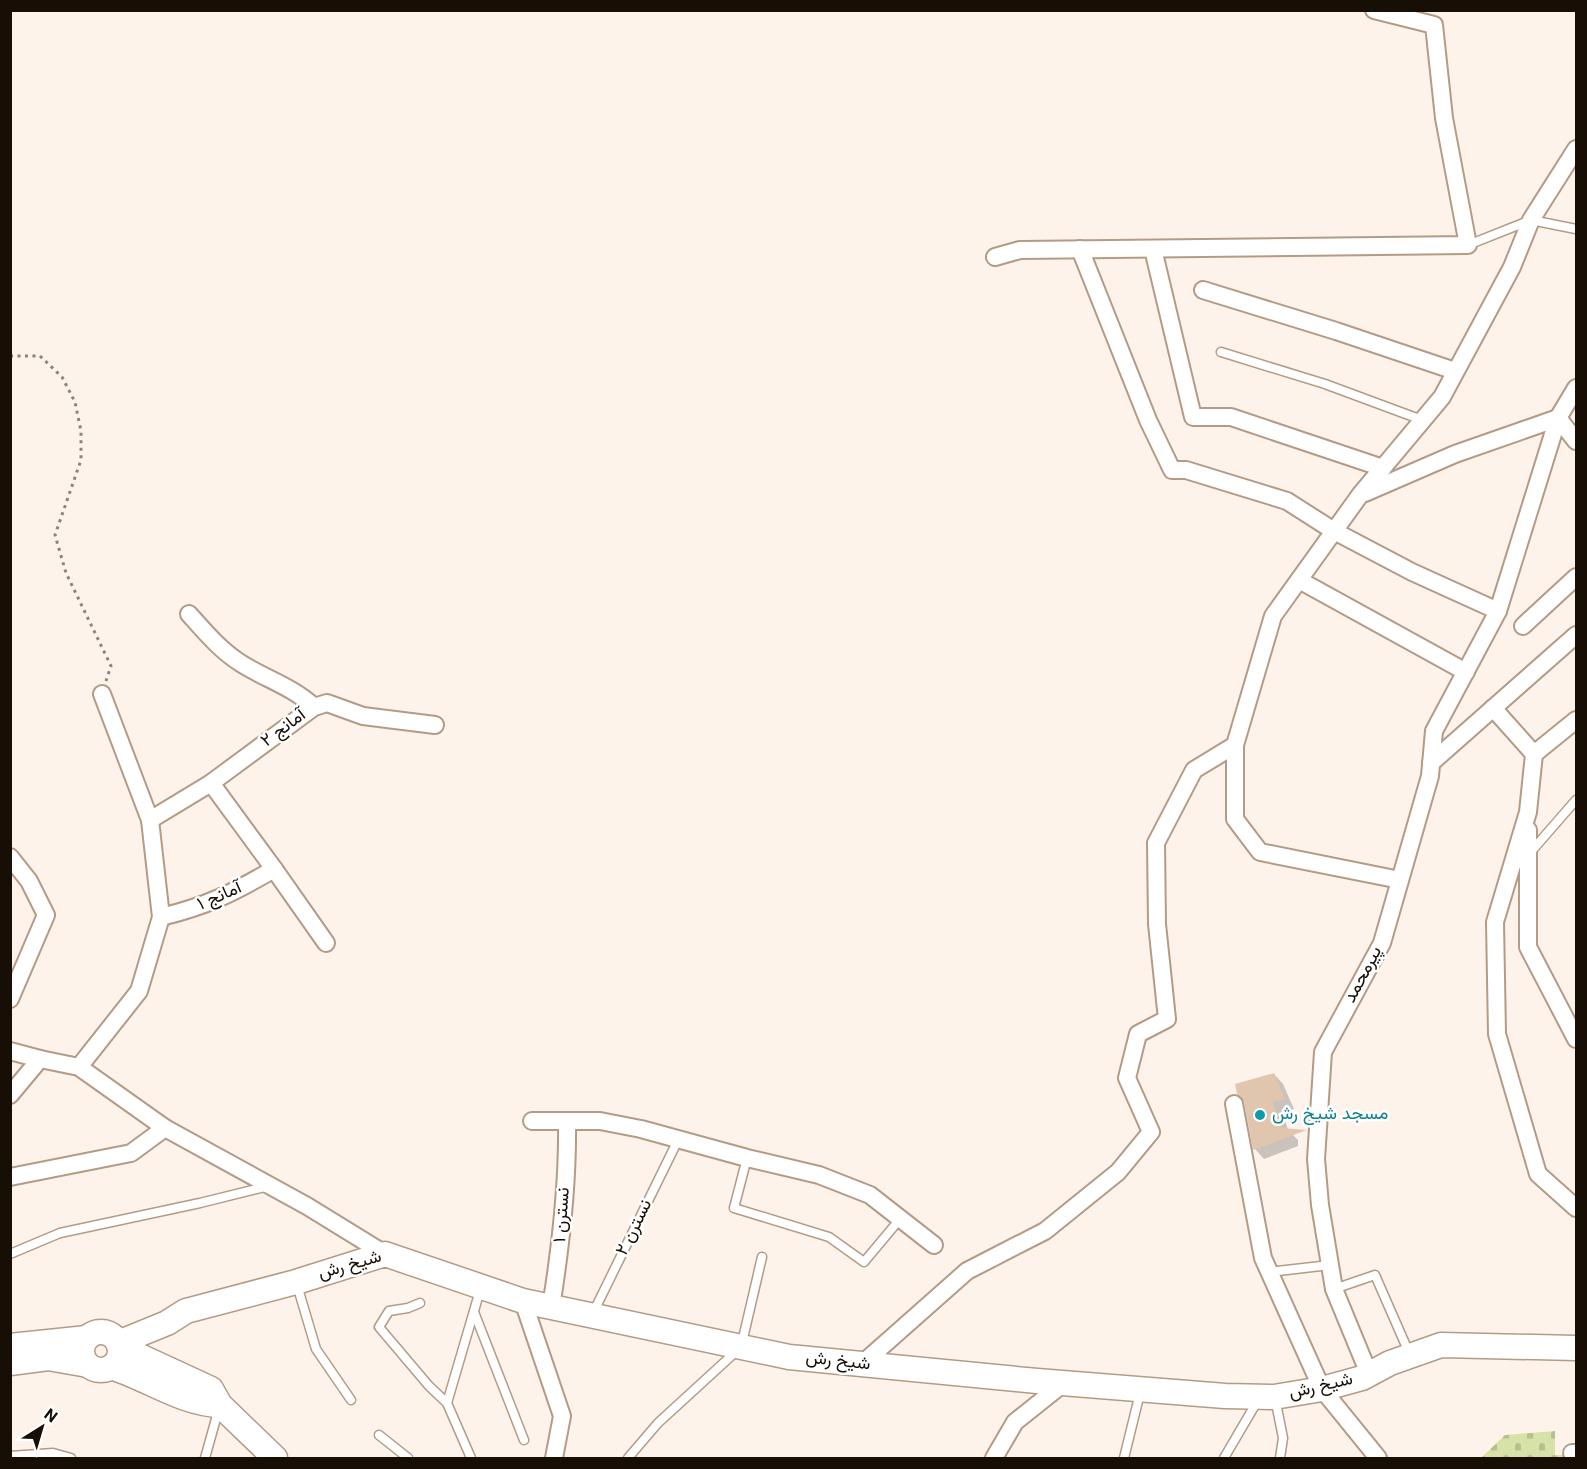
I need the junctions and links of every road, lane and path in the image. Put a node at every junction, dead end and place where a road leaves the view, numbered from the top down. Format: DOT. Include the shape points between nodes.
graph roads {
  1 [pos="1374,10"];
  2 [pos="1436,18"];
  3 [pos="1576,149"];
  4 [pos="1531,220"];
  5 [pos="1576,229"];
  6 [pos="1468,245"];
  7 [pos="1080,249"];
  8 [pos="1154,249"];
  9 [pos="995,257"];
  10 [pos="1203,290"];
  11 [pos="1221,352"];
  12 [pos="10,356"];
  13 [pos="1455,371"];
  14 [pos="1576,388"];
  15 [pos="1572,405"];
  16 [pos="1558,418"];
  17 [pos="1422,420"];
  18 [pos="1576,441"];
  19 [pos="1383,468"];
  20 [pos="1360,495"];
  21 [pos="1334,531"];
  22 [pos="1576,577"];
  23 [pos="1299,580"];
  24 [pos="1498,610"];
  25 [pos="189,614"];
  26 [pos="1523,626"];
  27 [pos="1576,635"];
  28 [pos="1466,672"];
  29 [pos="102,694"];
  30 [pos="314,706"];
  31 [pos="1493,708"];
  32 [pos="1576,720"];
  33 [pos="435,725"];
  34 [pos="1235,745"];
  35 [pos="1533,754"];
  36 [pos="1431,763"];
  37 [pos="211,783"];
  38 [pos="1576,800"];
  39 [pos="1528,812"];
  40 [pos="150,820"];
  41 [pos="1528,854"];
  42 [pos="10,857"];
  43 [pos="274,869"];
  44 [pos="1400,880"];
  45 [pos="162,917"];
  46 [pos="326,943"];
  47 [pos="10,999"];
  48 [pos="1576,1039"];
  49 [pos="10,1051"];
  50 [pos="40,1059"];
  51 [pos="79,1066"];
  52 [pos="10,1095"];
  53 [pos="1234,1104"];
  54 [pos="532,1121"];
  55 [pos="567,1121"];
  56 [pos="165,1128"];
  57 [pos="678,1140"];
  58 [pos="747,1158"];
  59 [pos="10,1177"];
  60 [pos="269,1185"];
  61 [pos="1576,1208"];
  62 [pos="900,1219"];
  63 [pos="933,1245"];
  64 [pos="10,1254"];
  65 [pos="385,1254"];
  66 [pos="762,1257"];
  67 [pos="1330,1265"];
  68 [pos="1269,1272"];
  69 [pos="296,1282"];
  70 [pos="481,1287"];
  71 [pos="1334,1289"];
  72 [pos="523,1301"];
  73 [pos="420,1303"];
  74 [pos="551,1307"];
  75 [pos="474,1312"];
  76 [pos="592,1316"];
  77 [pos="10,1346"];
  78 [pos="741,1347"];
  79 [pos="1576,1348"];
  80 [pos="104,1349"];
  81 [pos="1410,1356"];
  82 [pos="10,1363"];
  83 [pos="862,1364"];
  84 [pos="1369,1374"];
  85 [pos="1064,1383"];
  86 [pos="1141,1389"];
  87 [pos="1322,1389"];
  88 [pos="1267,1397"];
  89 [pos="351,1400"];
  90 [pos="447,1403"];
  91 [pos="220,1405"];
  92 [pos="380,1435"];
  93 [pos="524,1440"];
  94 [pos="10,1456"];
  95 [pos="54,1456"];
  96 [pos="71,1458"];
  97 [pos="205,1458"];
  98 [pos="275,1458"];
  99 [pos="408,1458"];
  100 [pos="471,1458"];
  101 [pos="554,1458"];
  102 [pos="628,1458"];
  103 [pos="994,1458"];
  104 [pos="1124,1458"];
  105 [pos="1224,1458"];
  106 [pos="1280,1458"];
  107 [pos="1376,1458"];
  1 -- 2 [label="street"];
  2 -- 6 [label="street" via="1444,118"];
  3 -- 4 [label="street"];
  4 -- 5 [label="lane"];
  4 -- 6 [label="lane"];
  4 -- 13 [label="street" via="1512,267"];
  6 -- 8 [label="street"];
  7 -- 8 [label="street"];
  7 -- 9 [label="street" via="1020,250"];
  7 -- 21 [label="street" via="1172,470 1185,470 1287,501"];
  8 -- 19 [label="street" via="1193,417 1231,417"];
  10 -- 13 [label="street"];
  11 -- 17 [label="lane" via="1325,384"];
  12 -- 29 [label="path" via="40,356 62,378 75,402 81,460 55,535 66,573 111,666"];
  13 -- 17 [label="street" via="1442,397"];
  14 -- 15 [label="street, پیرمحمد"];
  15 -- 16 [label="street, پیرمحمد"];
  16 -- 18 [label="street"];
  16 -- 20 [label="street" via="1455,454"];
  16 -- 24 [label="street, پیرمحمد"];
  17 -- 19 [label="street"];
  19 -- 20 [label="street"];
  20 -- 21 [label="street"];
  21 -- 23 [label="street"];
  21 -- 24 [label="street" via="1412,572"];
  22 -- 26 [label="street"];
  23 -- 28 [label="street"];
  23 -- 34 [label="street" via="1273,616"];
  24 -- 28 [label="street, پیرمحمد"];
  25 -- 30 [label="street" via="221,650"];
  27 -- 31 [label="street"];
  28 -- 36 [label="street, پیرمحمد" via="1434,731"];
  29 -- 40 [label="street"];
  30 -- 33 [label="street, آمانج ۲" via="327,703 363,716"];
  30 -- 37 [label="street, آمانج ۲"];
  31 -- 35 [label="street"];
  31 -- 36 [label="street"];
  32 -- 35 [label="street"];
  34 -- 44 [label="street" via="1235,819 1260,852"];
  34 -- 83 [label="street" via="1194,770 1156,843 1157,924 1167,1019 1138,1034 1127,1078 1151,1132 1118,1172 1064,1216 1045,1231 967,1270"];
  35 -- 39 [label="street"];
  36 -- 44 [label="street, پیرمحمد"];
  37 -- 40 [label="street, آمانج ۲"];
  37 -- 43 [label="street"];
  38 -- 41 [label="lane"];
  39 -- 41 [label="street"];
  39 -- 61 [label="street" via="1495,922 1497,1034 1538,1174"];
  40 -- 45 [label="street"];
  41 -- 48 [label="street" via="1528,947"];
  42 -- 47 [label="street" via="29,881 46,915"];
  43 -- 45 [label="street, آمانج ۱" via="231,894"];
  43 -- 46 [label="street"];
  44 -- 67 [label="street, پیرمحمد" via="1382,943 1323,1052 1316,1159"];
  45 -- 51 [label="street" via="139,992"];
  49 -- 50 [label="street"];
  50 -- 51 [label="street"];
  50 -- 52 [label="street"];
  51 -- 56 [label="street"];
  53 -- 68 [label="street" via="1263,1258"];
  54 -- 55 [label="street"];
  55 -- 57 [label="street" via="600,1121"];
  55 -- 74 [label="street, نسترن ۱" via="562,1236"];
  56 -- 59 [label="street" via="131,1153"];
  56 -- 60 [label="street"];
  57 -- 58 [label="street"];
  57 -- 76 [label="lane, نسترن ۲"];
  58 -- 62 [label="street" via="819,1174 870,1196"];
  58 -- 62 [label="lane" via="734,1208 829,1237 864,1262"];
  60 -- 64 [label="lane" via="60,1233"];
  60 -- 65 [label="street"];
  62 -- 63 [label="street"];
  65 -- 69 [label="street, شیخ رش"];
  65 -- 70 [label="street, شیخ رش"];
  66 -- 78 [label="lane"];
  67 -- 68 [label="lane"];
  67 -- 71 [label="street, پیرمحمد"];
  68 -- 87 [label="street"];
  69 -- 80 [label="street, شیخ رش" via="186,1311 161,1311"];
  69 -- 89 [label="lane" via="316,1349"];
  70 -- 72 [label="street, شیخ رش"];
  70 -- 75 [label="lane"];
  71 -- 81 [label="lane" via="1375,1275"];
  71 -- 84 [label="street, پیرمحمد"];
  72 -- 74 [label="street, شیخ رش"];
  72 -- 101 [label="street" via="562,1416"];
  73 -- 90 [label="lane" via="389,1311 379,1327"];
  74 -- 76 [label="street, شیخ رش"];
  75 -- 90 [label="lane"];
  75 -- 93 [label="lane"];
  76 -- 78 [label="street, شیخ رش"];
  77 -- 80 [label="street, شیخ رش"];
  78 -- 83 [label="street, شیخ رش" via="789,1357"];
  78 -- 102 [label="lane" via="658,1423"];
  79 -- 81 [label="street, شیخ رش" via="1441,1345"];
  80 -- 82 [label="street"];
  80 -- 91 [label="street" via="211,1389"];
  81 -- 84 [label="street, شیخ رش"];
  83 -- 85 [label="street, شیخ رش"];
  84 -- 87 [label="street, شیخ رش"];
  85 -- 86 [label="street, شیخ رش"];
  85 -- 103 [label="street" via="1015,1422"];
  86 -- 88 [label="street, شیخ رش"];
  86 -- 104 [label="lane"];
  87 -- 88 [label="street, شیخ رش"];
  87 -- 107 [label="street"];
  88 -- 105 [label="lane"];
  88 -- 106 [label="lane" via="1283,1438"];
  90 -- 100 [label="lane"];
  91 -- 97 [label="lane"];
  91 -- 98 [label="street"];
  92 -- 99 [label="lane"];
  94 -- 95 [label="lane"];
  95 -- 96 [label="lane"];
}
